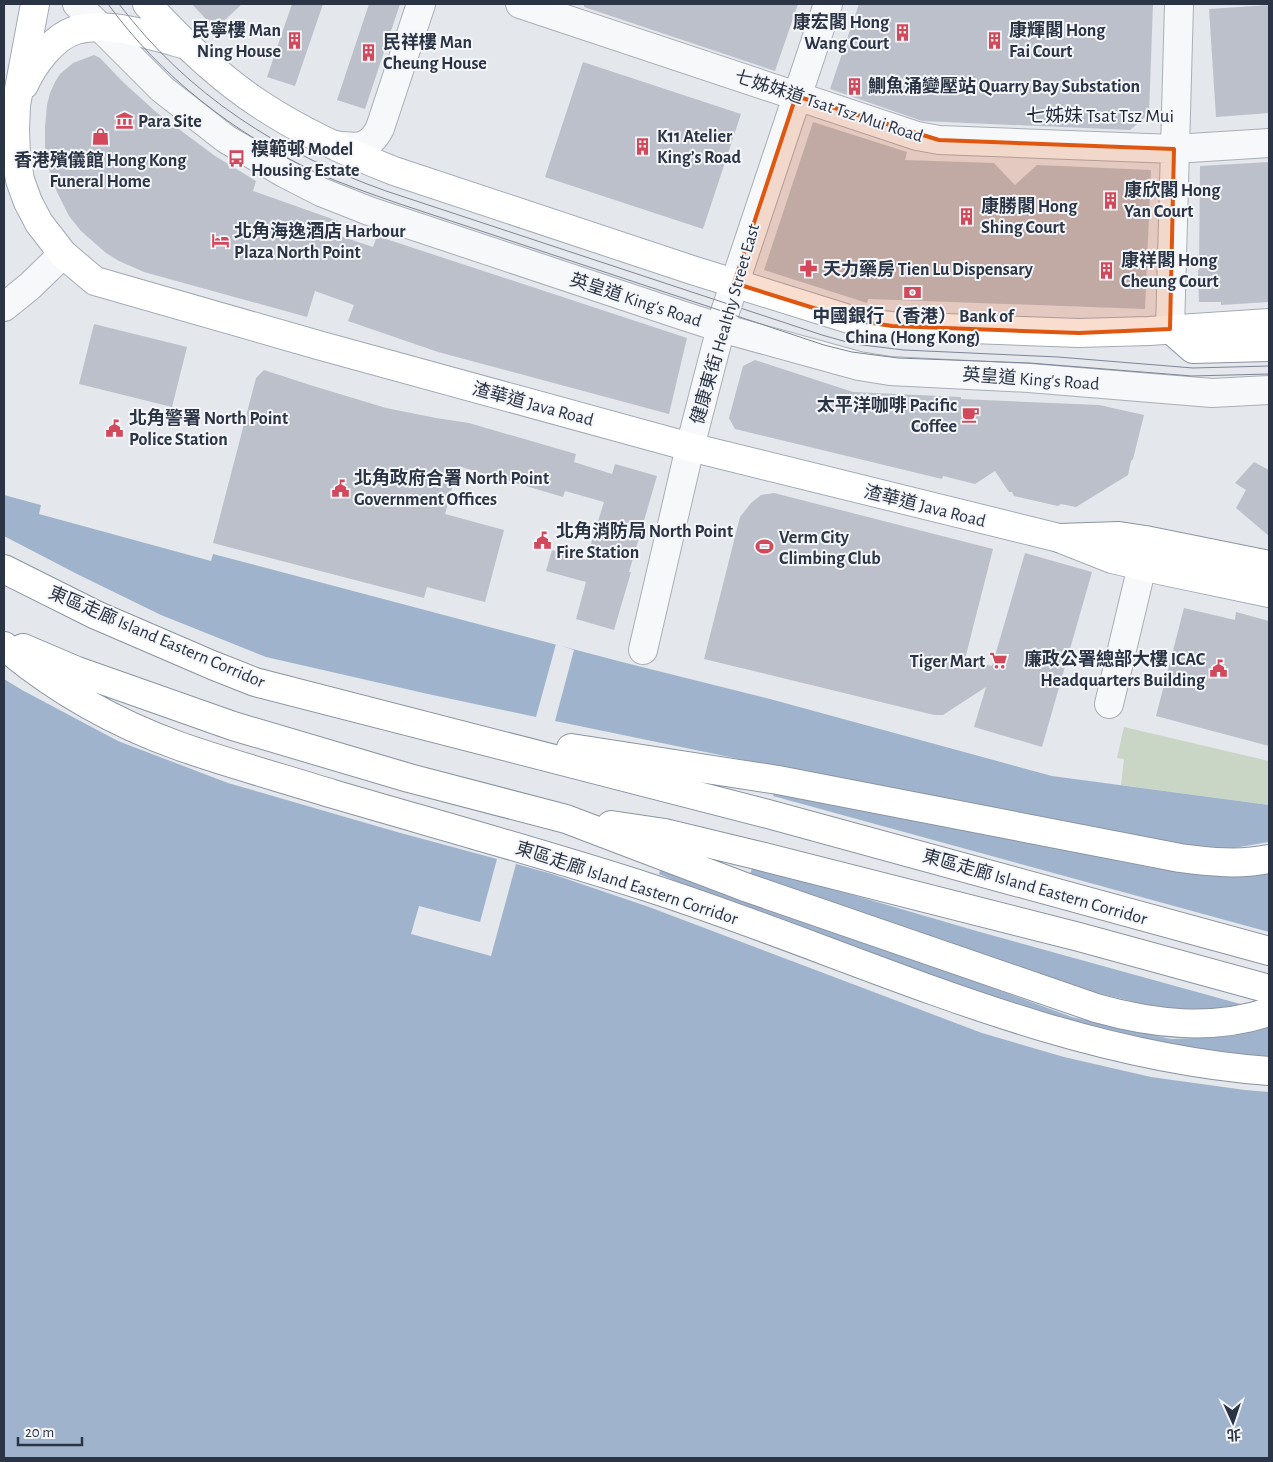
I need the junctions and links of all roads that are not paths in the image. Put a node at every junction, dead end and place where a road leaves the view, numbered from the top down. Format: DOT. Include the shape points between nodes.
graph roads {
  1 [pos="35,4"];
  2 [pos="77,4"];
  3 [pos="147,4"];
  4 [pos="421,4"];
  5 [pos="520,4"];
  6 [pos="828,4"];
  7 [pos="1179,4"];
  8 [pos="103,28"];
  9 [pos="188,46"];
  10 [pos="796,96"];
  11 [pos="16,105"];
  12 [pos="1269,143"];
  13 [pos="335,145"];
  14 [pos="1174,149"];
  15 [pos="63,254"];
  16 [pos="734,283"];
  17 [pos="4,307"];
  18 [pos="1269,323"];
  19 [pos="721,328"];
  20 [pos="1170,329"];
  21 [pos="1269,347"];
  22 [pos="1269,390"];
  23 [pos="690,448"];
  24 [pos="1059,538"];
  25 [pos="1268,564"];
  26 [pos="1142,566"];
  27 [pos="4,569"];
  28 [pos="1269,592"];
  29 [pos="4,640"];
  30 [pos="4,646"];
  31 [pos="643,650"];
  32 [pos="1109,704"];
  33 [pos="422,725"];
  34 [pos="566,819"];
  35 [pos="1269,859"];
  36 [pos="1269,951"];
  37 [pos="1269,989"];
  38 [pos="1269,1012"];
  39 [pos="1269,1071"];
  1 -- 11 [label="main road, 渣華道 Java Road"];
  2 -- 8 [label="street, 英皇道 King's Road"];
  3 -- 9 [label="main road"];
  4 -- 13 [label="street" via="376,136 370,143 360,146"];
  5 -- 10 [label="street, 七姊妹道 Tsat Tsz Mui Road"];
  6 -- 10 [label="street, 健康東街 Healthy Street East"];
  7 -- 14 [label="street"];
  8 -- 9 [label="main road" via="142,33"];
  8 -- 11 [label="main road" via="75,30 50,47 37,62"];
  8 -- 19 [label="street, 英皇道 King's Road" via="156,83 202,122 252,156 321,192 369,211"];
  9 -- 13 [label="main road" via="261,105"];
  10 -- 14 [label="street, 七姊妹道 Tsat Tsz Mui Road" via="895,130 939,140"];
  10 -- 16 [label="street, 健康東街 Healthy Street East"];
  11 -- 15 [label="main road, 渣華道 Java Road" via="16,155 20,180 39,223"];
  12 -- 14 [label="street, 七姊妹道 Tsat Tsz Mui Road"];
  13 -- 16 [label="main road" via="394,171"];
  14 -- 20 [label="street"];
  15 -- 17 [label="street"];
  15 -- 23 [label="main road, 渣華道 Java Road" via="95,281"];
  16 -- 19 [label="street, 健康東街 Healthy Street East"];
  16 -- 20 [label="main road" via="870,324 1079,333"];
  18 -- 20 [label="main road"];
  19 -- 22 [label="street, 英皇道 King's Road" via="859,366 890,371 1212,393"];
  19 -- 23 [label="street, 健康東街 Healthy Street East"];
  20 -- 21 [label="main road" via="1193,349"];
  23 -- 24 [label="main road, 渣華道 Java Road"];
  23 -- 31 [label="street, 健康東街 Healthy Street East"];
  24 -- 25 [label="main road" via="1119,536"];
  24 -- 26 [label="main road, 渣華道 Java Road" via="1112,559"];
  26 -- 28 [label="main road, 渣華道 Java Road"];
  26 -- 32 [label="street"];
  27 -- 33 [label="main road, 東區走廊 Island Eastern Corridor" via="96,615 255,682"];
  29 -- 34 [label="main road" via="77,671 233,726 409,778"];
  30 -- 39 [label="main road, 東區走廊 Island Eastern Corridor" via="66,692 176,745 655,890 992,1012 1054,1031 1163,1057"];
  33 -- 35 [label="main road" via="778,780 1180,858 1223,863"];
  33 -- 36 [label="main road, 東區走廊 Island Eastern Corridor" via="777,816"];
  34 -- 37 [label="main road" via="665,833 756,854 1070,934"];
  34 -- 38 [label="main road" via="745,887 1096,1008 1140,1019 1194,1024 1238,1020"];
}
